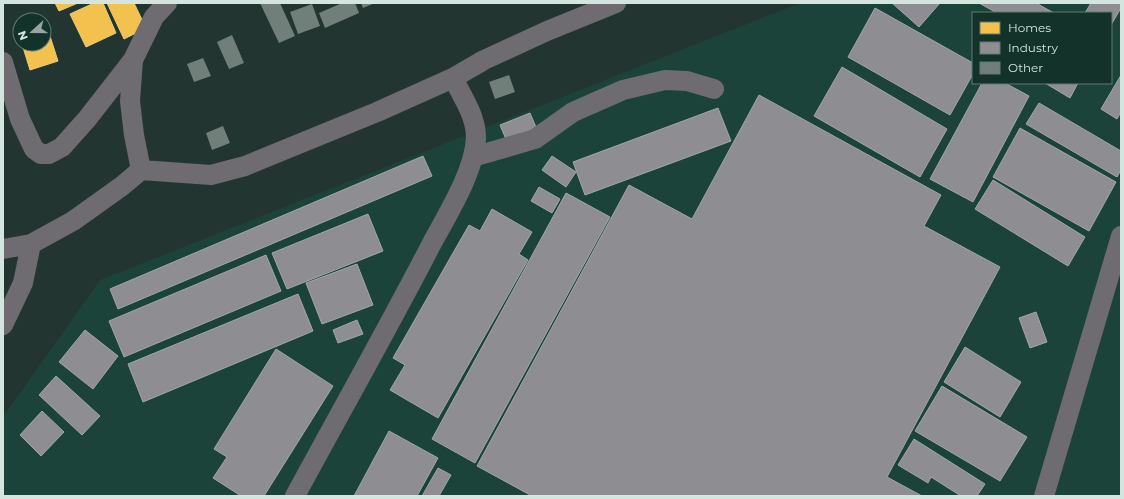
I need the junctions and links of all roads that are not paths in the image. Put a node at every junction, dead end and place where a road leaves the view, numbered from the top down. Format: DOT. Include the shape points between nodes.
graph roads {
  1 [pos="167,3"];
  2 [pos="616,3"];
  3 [pos="133,60"];
  4 [pos="3,62"];
  5 [pos="453,78"];
  6 [pos="714,89"];
  7 [pos="473,156"];
  8 [pos="141,170"];
  9 [pos="1121,236"];
  10 [pos="31,244"];
  11 [pos="3,249"];
  12 [pos="3,325"];
  13 [pos="295,496"];
  14 [pos="1044,496"];
  1 -- 3 [label="street" via="154,17"];
  2 -- 5 [label="street" via="547,31 484,60"];
  3 -- 4 [label="street" via="62,147 49,154 41,154 34,149 20,119"];
  3 -- 8 [label="street" via="130,101"];
  5 -- 7 [label="street" via="472,115 476,136"];
  5 -- 8 [label="street" via="245,166 211,175"];
  6 -- 7 [label="street" via="687,80 664,80 623,90 573,112 535,139"];
  7 -- 13 [label="street" via="461,186 409,288"];
  8 -- 10 [label="street" via="73,221"];
  9 -- 14 [label="street"];
  10 -- 11 [label="street"];
  10 -- 12 [label="street" via="23,283"];
}
